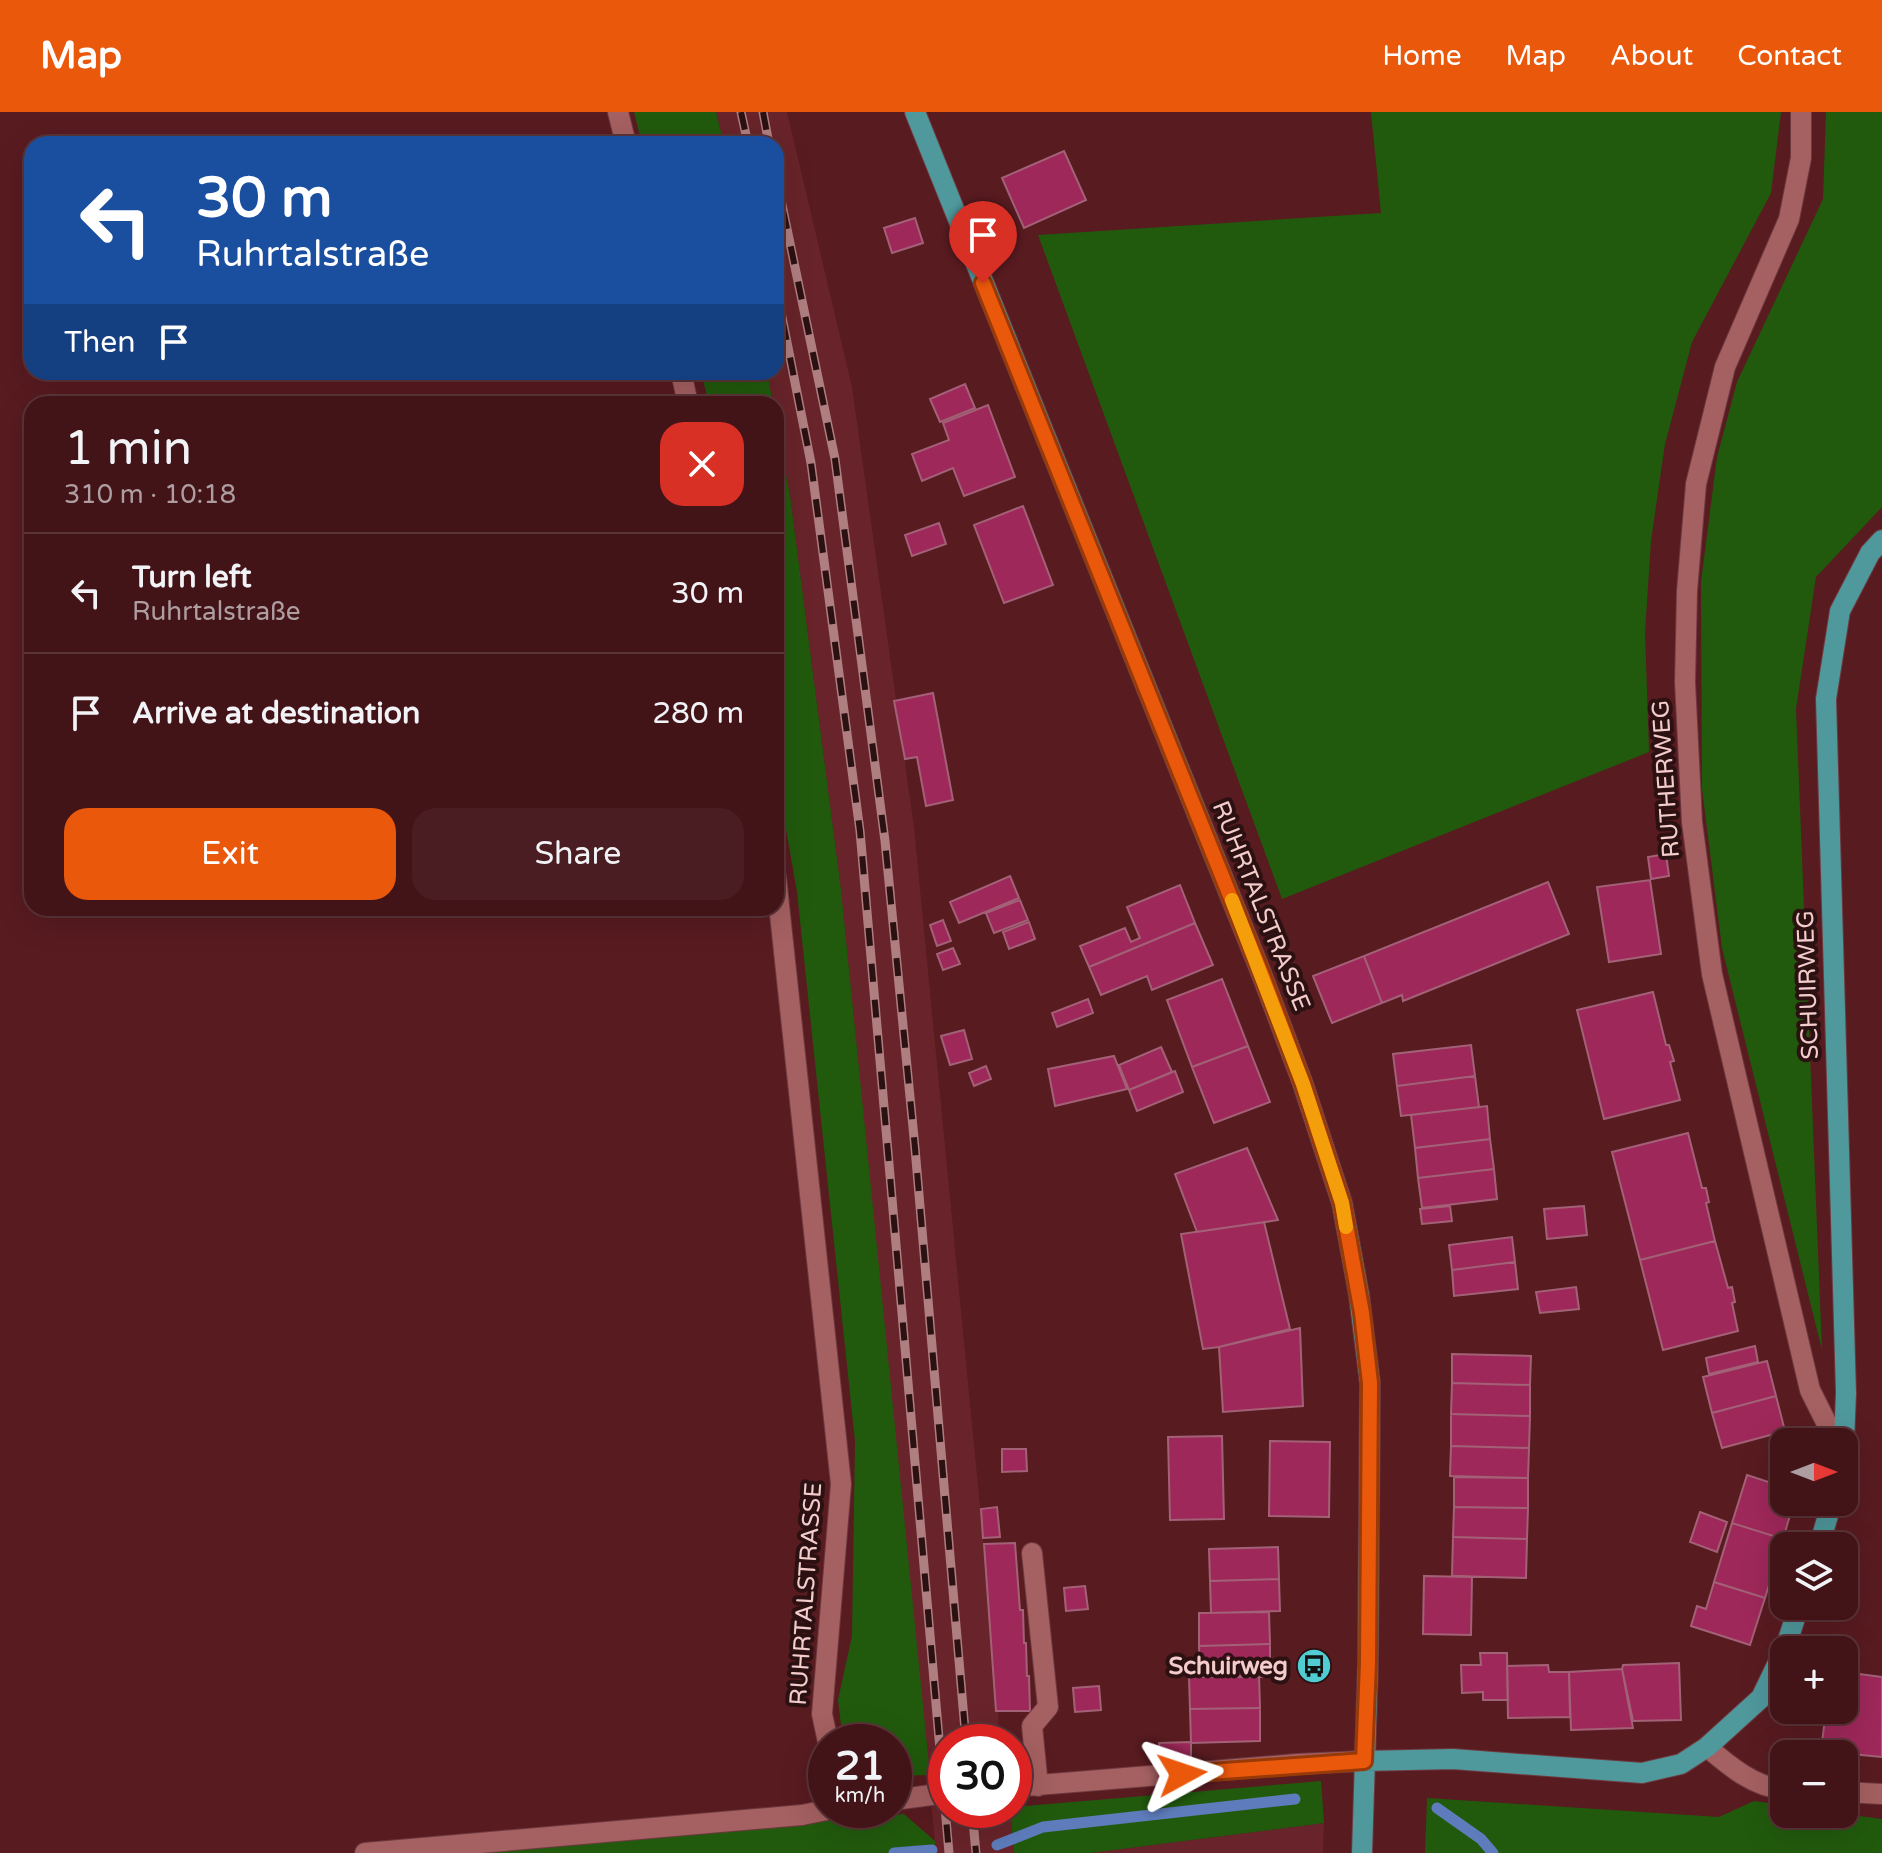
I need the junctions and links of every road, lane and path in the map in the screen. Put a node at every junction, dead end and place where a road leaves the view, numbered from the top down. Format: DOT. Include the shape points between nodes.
graph roads {
  1 [pos="618,112"];
  2 [pos="915,112"];
  3 [pos="1801,112"];
  4 [pos="624,136"];
  5 [pos="1882,540"];
  6 [pos="780,916"];
  7 [pos="1829,1428"];
  8 [pos="1845,1428"];
  9 [pos="1032,1553"];
  10 [pos="1794,1620"];
  11 [pos="824,1724"];
  12 [pos="1707,1747"];
  13 [pos="1364,1761"];
  14 [pos="1032,1786"];
  15 [pos="1038,1786"];
  16 [pos="1770,1786"];
  17 [pos="1858,1793"];
  18 [pos="1882,1794"];
  19 [pos="808,1813"];
  20 [pos="365,1853"];
  21 [pos="1362,1853"];
  1 -- 4 [label="street"];
  2 -- 13 [label="main road, RUHRTALSTRASSE" via="1262,975 1342,1203 1370,1383"];
  3 -- 7 [label="street, RUTHERWEG" via="1801,158 1789,219 1725,367 1696,484 1685,682 1692,822 1712,974 1810,1390"];
  5 -- 8 [label="main road, SCHUIRWEG" via="1840,611 1826,699"];
  6 -- 11 [label="street, RUHRTALSTRASSE" via="841,1484"];
  9 -- 15 [label="street" via="1048,1707 1032,1726"];
  10 -- 12 [label="main road" via="1761,1698"];
  12 -- 13 [label="main road" via="1681,1764 1642,1773 1453,1759"];
  12 -- 16 [label="street" via="1734,1770"];
  13 -- 15 [label="street"];
  13 -- 21 [label="main road, RUHRTALSTRASSE"];
  14 -- 15 [label="street"];
  17 -- 18 [label="street"];
  19 -- 20 [label="street"];
}
